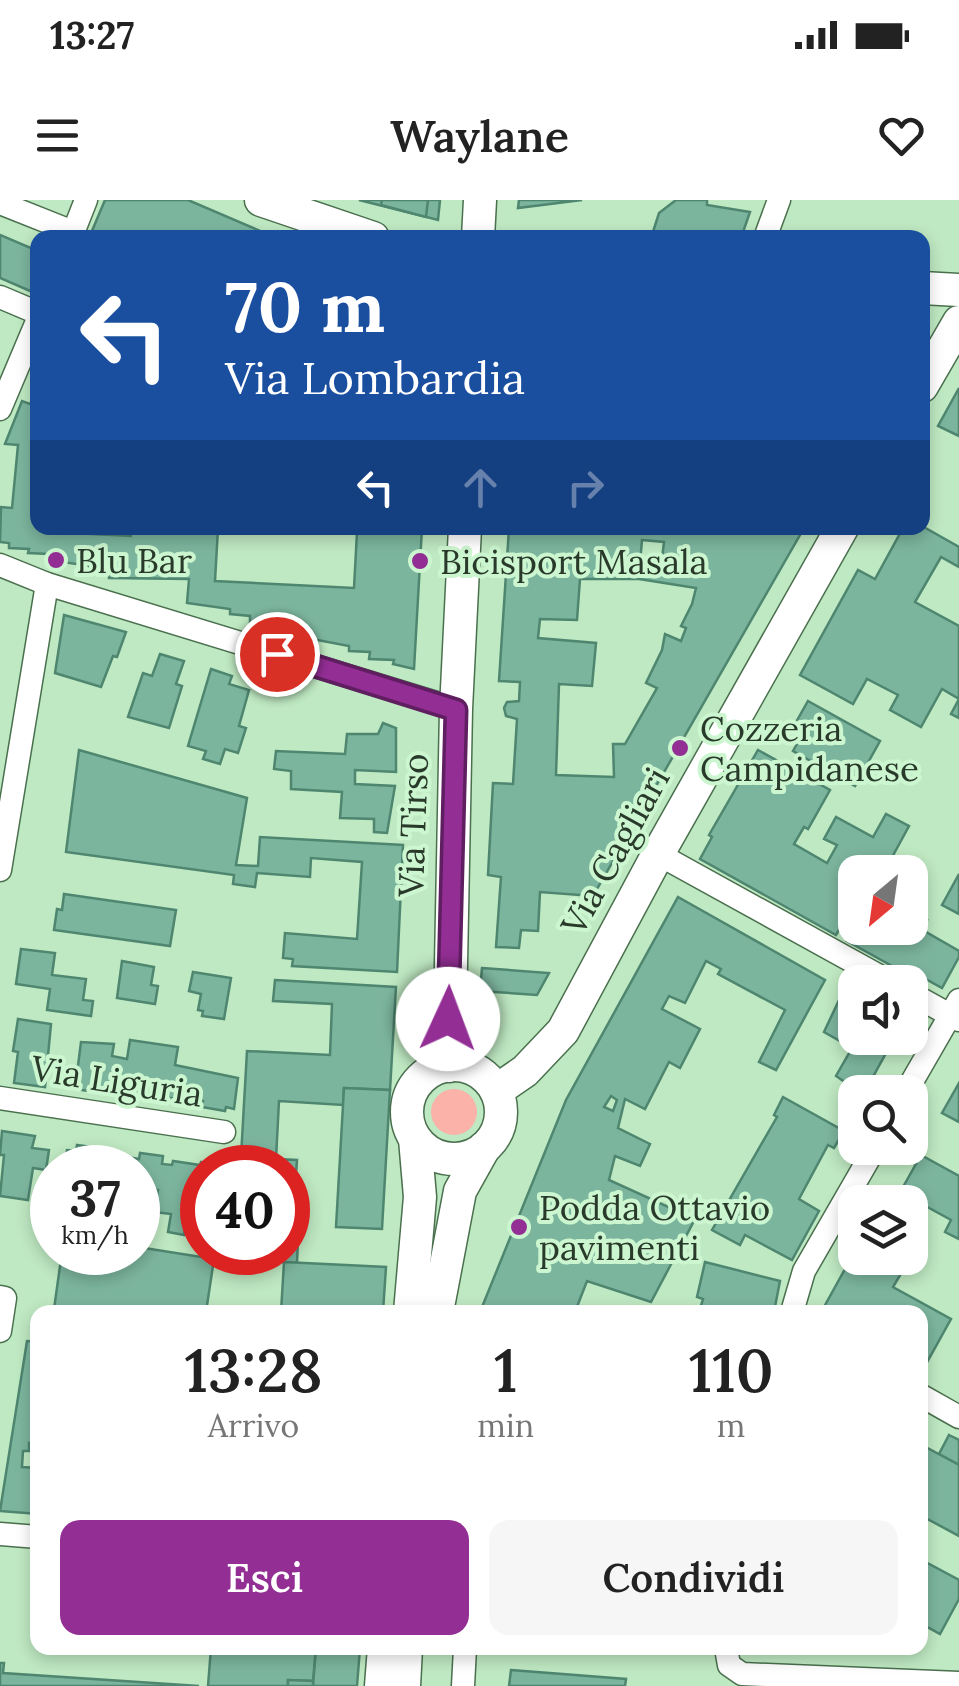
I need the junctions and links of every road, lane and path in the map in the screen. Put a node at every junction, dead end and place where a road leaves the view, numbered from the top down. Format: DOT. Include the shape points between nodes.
graph roads {
  1 [pos="86,200"];
  2 [pos="261,200"];
  3 [pos="480,200"];
  4 [pos="779,200"];
  5 [pos="0,203"];
  6 [pos="61,230"];
  7 [pos="74,230"];
  8 [pos="350,230"];
  9 [pos="478,230"];
  10 [pos="768,230"];
  11 [pos="930,288"];
  12 [pos="959,290"];
  13 [pos="0,297"];
  14 [pos="30,312"];
  15 [pos="959,322"];
  16 [pos="30,336"];
  17 [pos="930,372"];
  18 [pos="0,409"];
  19 [pos="465,535"];
  20 [pos="838,535"];
  21 [pos="0,564"];
  22 [pos="47,584"];
  23 [pos="456,710"];
  24 [pos="658,854"];
  25 [pos="0,870"];
  26 [pos="859,965"];
  27 [pos="928,1000"];
  28 [pos="956,1012"];
  29 [pos="449,1066"];
  30 [pos="917,1075"];
  31 [pos="496,1091"];
  32 [pos="0,1098"];
  33 [pos="224,1132"];
  34 [pos="415,1139"];
  35 [pos="484,1148"];
  36 [pos="864,1165"];
  37 [pos="2,1297"];
  38 [pos="411,1305"];
  39 [pos="437,1305"];
  40 [pos="794,1305"];
  41 [pos="0,1331"];
  42 [pos="928,1400"];
  43 [pos="959,1417"];
  44 [pos="0,1534"];
  45 [pos="30,1536"];
  46 [pos="383,1655"];
  47 [pos="406,1655"];
  48 [pos="465,1655"];
  49 [pos="727,1655"];
  50 [pos="869,1683"];
  51 [pos="959,1683"];
  52 [pos="381,1686"];
  53 [pos="404,1686"];
  54 [pos="463,1686"];
  1 -- 7 [label="street"];
  2 -- 8 [label="main road"];
  3 -- 9 [label="main road"];
  4 -- 10 [label="street"];
  5 -- 6 [label="street"];
  11 -- 12 [label="main road"];
  13 -- 14 [label="street"];
  15 -- 17 [label="main road"];
  16 -- 18 [label="street"];
  19 -- 23 [label="main road, Via Tirso"];
  20 -- 24 [label="main road, Via Cagliari"];
  21 -- 22 [label="street"];
  22 -- 23 [label="street"];
  22 -- 25 [label="street"];
  23 -- 29 [label="main road, Via Tirso"];
  24 -- 26 [label="street"];
  24 -- 31 [label="main road, Via Cagliari" via="563,1031"];
  27 -- 28 [label="street"];
  28 -- 30 [label="street"];
  29 -- 31 [label="main road" via="476,1071"];
  29 -- 34 [label="main road" via="432,1070 413,1089 406,1114"];
  31 -- 35 [label="main road" via="500,1118"];
  32 -- 33 [label="street, Via Liguria"];
  34 -- 35 [label="main road" via="426,1150 456,1159"];
  34 -- 38 [label="main road" via="420,1197"];
  35 -- 39 [label="main road" via="460,1191"];
  36 -- 40 [label="street" via="804,1271"];
  37 -- 41 [label="street"];
  42 -- 43 [label="street"];
  44 -- 45 [label="street"];
  46 -- 52 [label="main road"];
  47 -- 53 [label="main road"];
  48 -- 54 [label="street"];
  49 -- 50 [label="street" via="742,1674"];
  50 -- 51 [label="street"];
}
